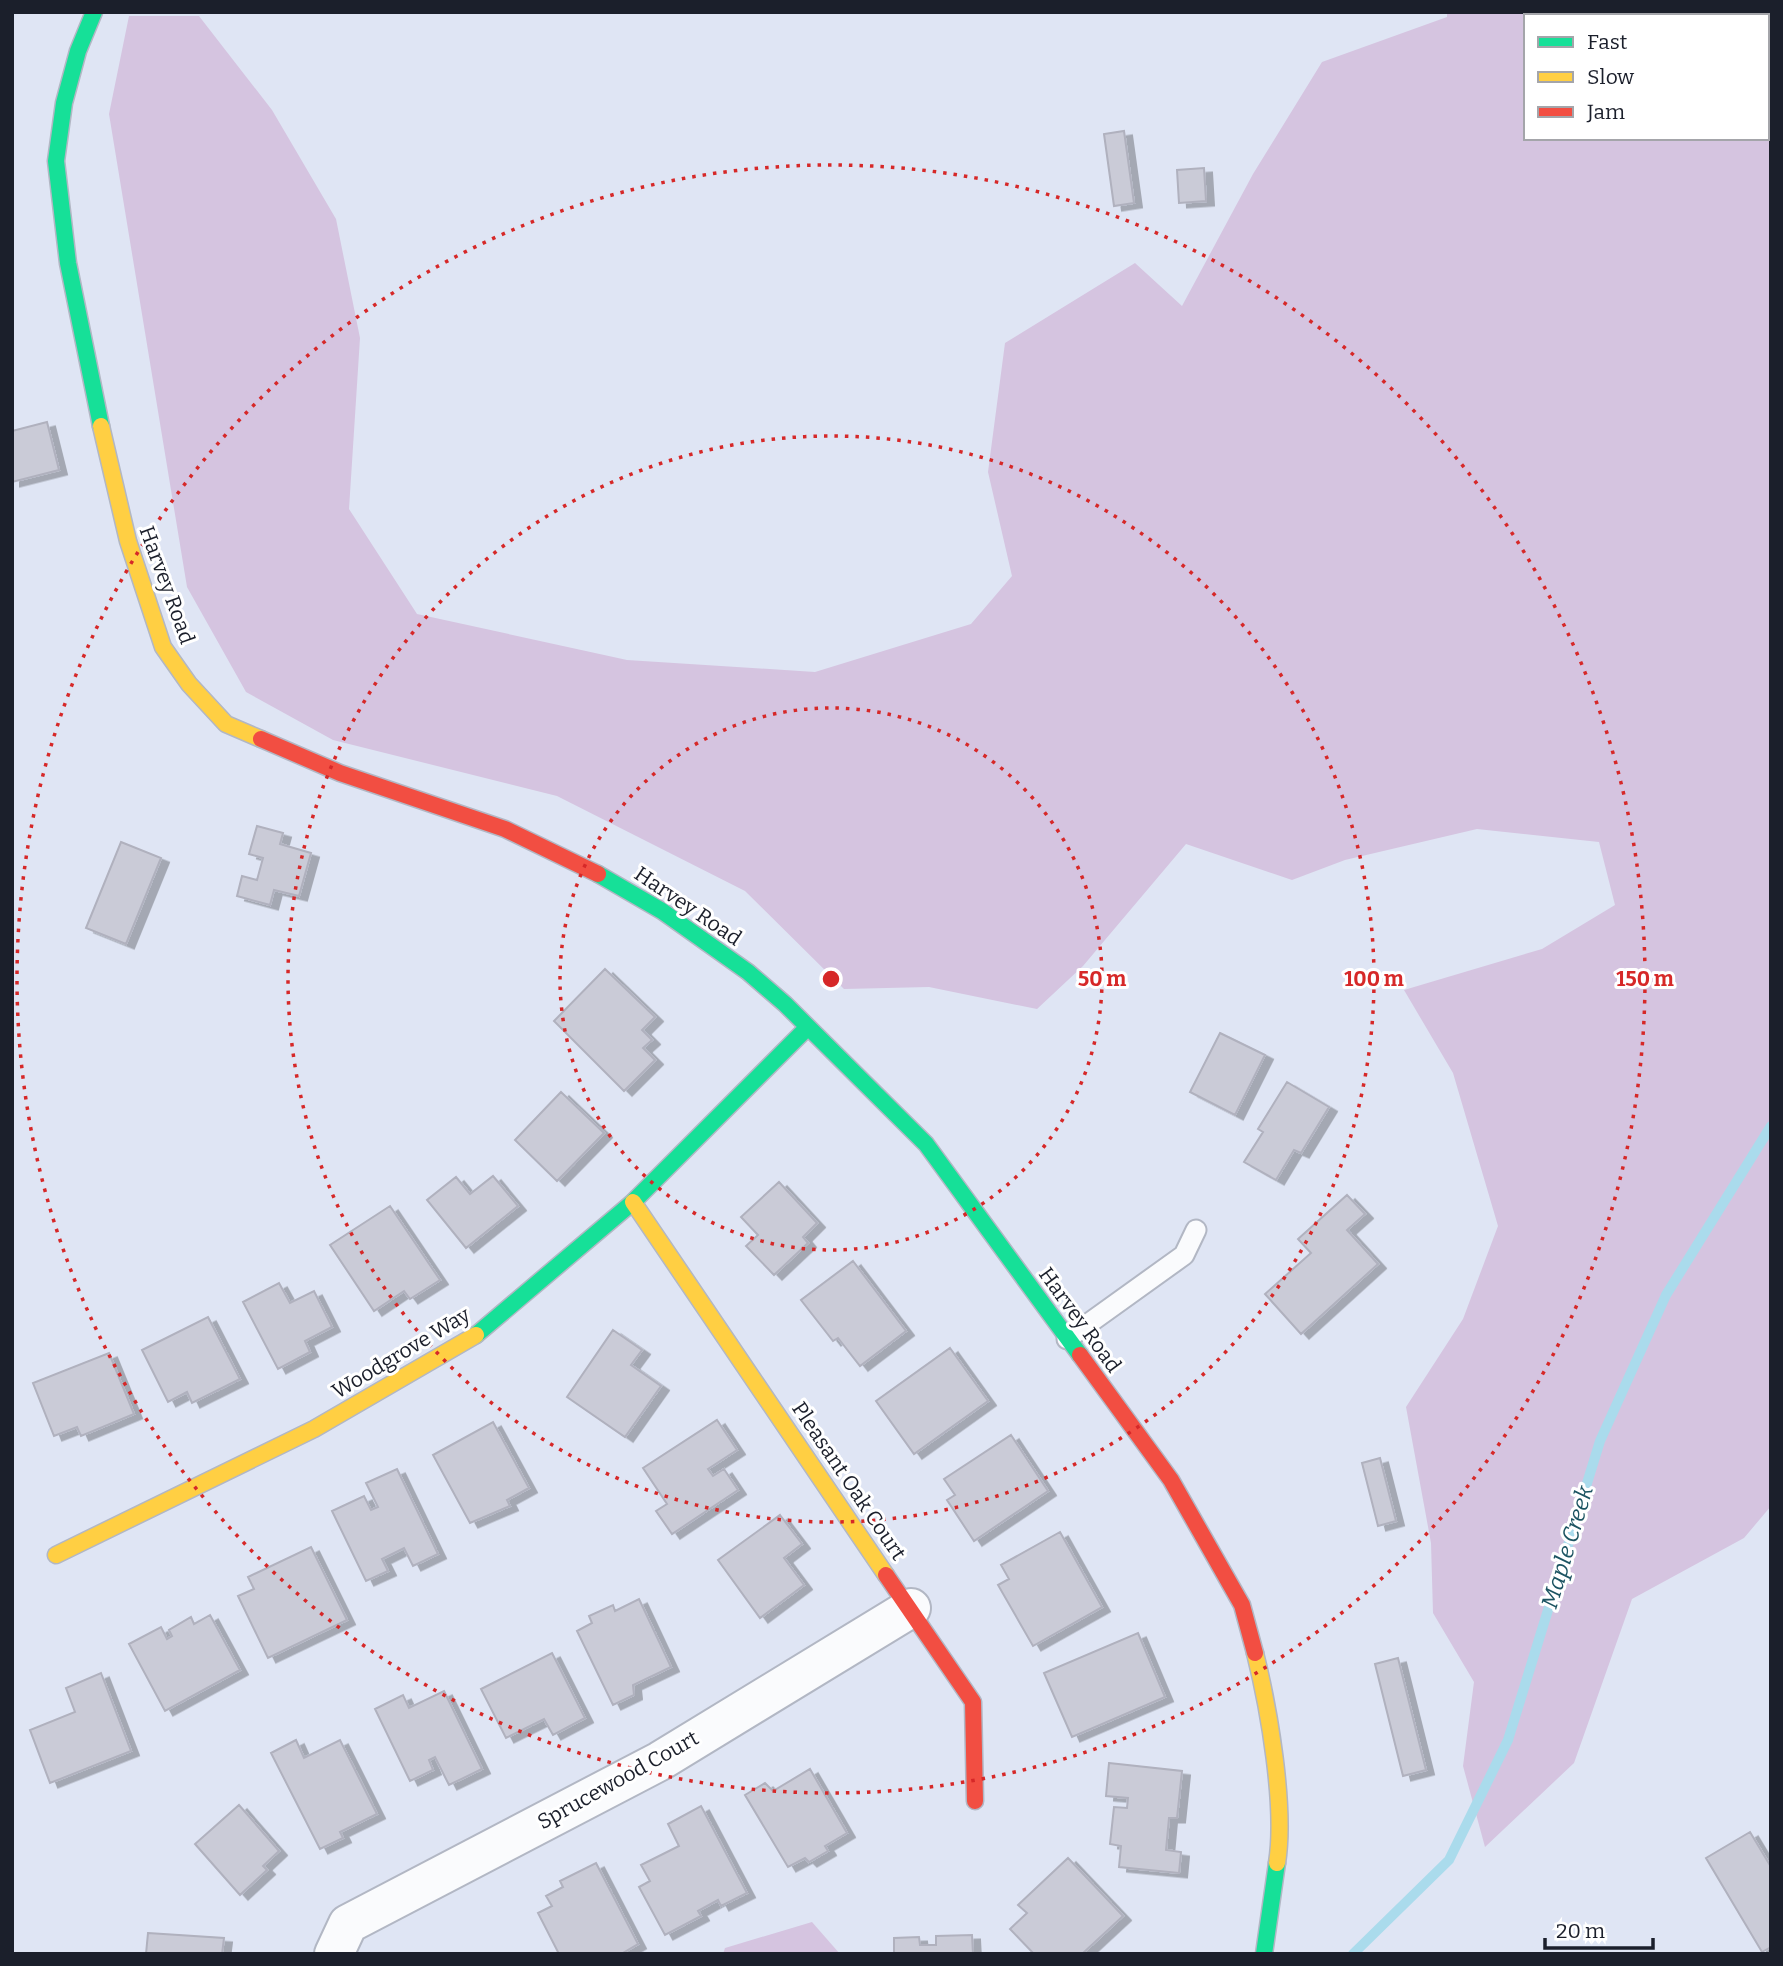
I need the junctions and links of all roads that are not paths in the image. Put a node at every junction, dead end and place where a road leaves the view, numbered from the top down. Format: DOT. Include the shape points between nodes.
graph roads {
  1 [pos="94,12"];
  2 [pos="808,1027"];
  3 [pos="633,1202"];
  4 [pos="1196,1230"];
  5 [pos="1067,1339"];
  6 [pos="56,1555"];
  7 [pos="911,1608"];
  8 [pos="975,1801"];
  9 [pos="334,1954"];
  10 [pos="1264,1954"];
  1 -- 2 [label="street, Harvey Road" via="64,103 56,160 68,263 111,479 128,541 163,647 189,684 226,724 340,773 505,829 572,859 662,911 747,972"];
  2 -- 3 [label="street, Woodgrove Way"];
  2 -- 5 [label="street, Harvey Road" via="926,1144"];
  3 -- 6 [label="street, Woodgrove Way" via="475,1336 314,1429"];
  3 -- 7 [label="street, Pleasant Oak Court"];
  4 -- 5 [label="lane" via="1184,1255"];
  5 -- 10 [label="street, Harvey Road" via="1171,1480 1242,1605 1263,1686 1275,1771 1279,1852"];
  7 -- 8 [label="street, Pleasant Oak Court" via="973,1702"];
  7 -- 9 [label="street, Sprucewood Court" via="660,1760 348,1924"];
}
